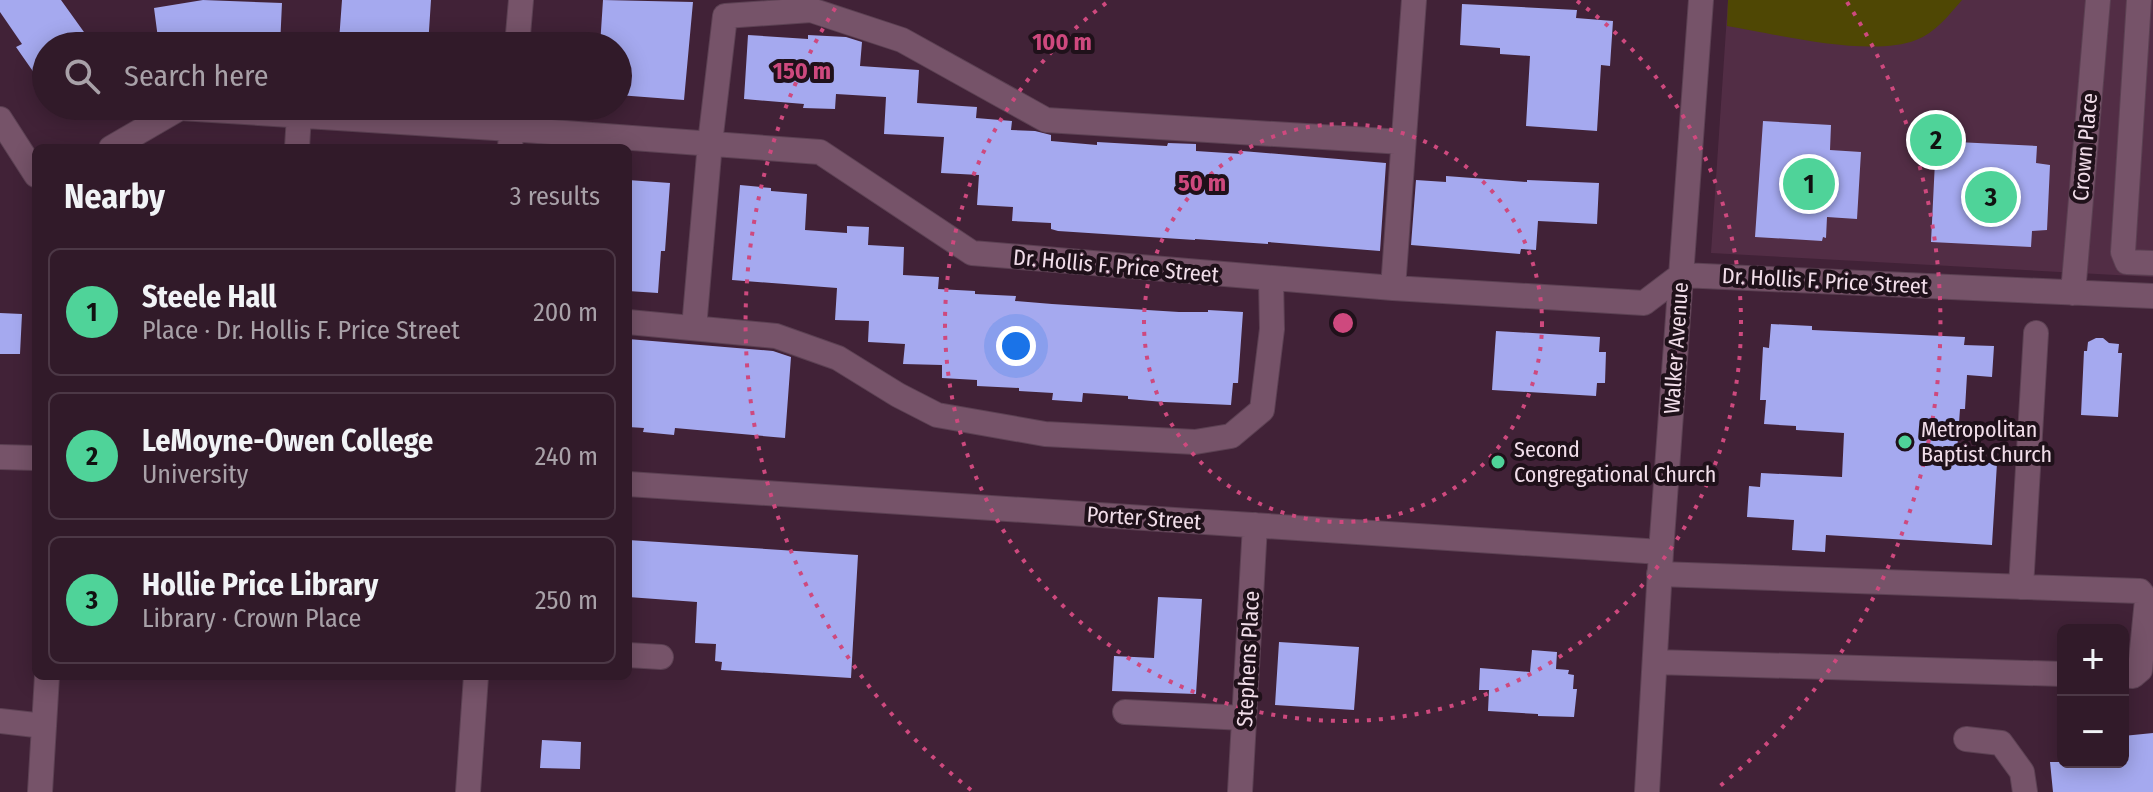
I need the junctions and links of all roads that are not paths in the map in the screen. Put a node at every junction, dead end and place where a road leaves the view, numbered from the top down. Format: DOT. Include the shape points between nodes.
graph roads {
  1 [pos="521,0"];
  2 [pos="1414,0"];
  3 [pos="1701,0"];
  4 [pos="2098,0"];
  5 [pos="2139,0"];
  6 [pos="518,32"];
  7 [pos="0,119"];
  8 [pos="159,120"];
  9 [pos="299,120"];
  10 [pos="381,120"];
  11 [pos="511,128"];
  12 [pos="1403,142"];
  13 [pos="710,143"];
  14 [pos="118,144"];
  15 [pos="297,144"];
  16 [pos="32,169"];
  17 [pos="2153,263"];
  18 [pos="1681,275"];
  19 [pos="1271,279"];
  20 [pos="1393,288"];
  21 [pos="2073,293"];
  22 [pos="2153,296"];
  23 [pos="632,322"];
  24 [pos="694,328"];
  25 [pos="2036,333"];
  26 [pos="0,457"];
  27 [pos="32,458"];
  28 [pos="632,484"];
  29 [pos="1255,525"];
  30 [pos="1660,563"];
  31 [pos="2021,587"];
  32 [pos="632,655"];
  33 [pos="661,657"];
  34 [pos="1655,662"];
  35 [pos="2057,674"];
  36 [pos="2129,676"];
  37 [pos="47,680"];
  38 [pos="476,680"];
  39 [pos="1125,712"];
  40 [pos="1244,718"];
  41 [pos="0,721"];
  42 [pos="44,726"];
  43 [pos="1966,739"];
  44 [pos="40,792"];
  45 [pos="468,792"];
  46 [pos="1240,792"];
  47 [pos="1647,792"];
  48 [pos="2025,792"];
  1 -- 6 [label="street"];
  2 -- 12 [label="street"];
  3 -- 18 [label="street, Walker Avenue"];
  4 -- 21 [label="street, Crown Place"];
  5 -- 17 [label="street" via="2123,252 2127,262"];
  7 -- 16 [label="street"];
  8 -- 14 [label="street, Dr. Hollis F. Price Street"];
  9 -- 15 [label="street"];
  10 -- 11 [label="street, Dr. Hollis F. Price Street"];
  11 -- 13 [label="street, Dr. Hollis F. Price Street"];
  12 -- 13 [label="street" via="1046,120 902,40 811,10 725,16"];
  12 -- 20 [label="street"];
  13 -- 19 [label="street, Dr. Hollis F. Price Street" via="820,152 972,253"];
  13 -- 24 [label="street"];
  18 -- 20 [label="street, Dr. Hollis F. Price Street" via="1644,303"];
  18 -- 21 [label="street, Dr. Hollis F. Price Street"];
  18 -- 30 [label="street, Walker Avenue"];
  19 -- 20 [label="street, Dr. Hollis F. Price Street"];
  19 -- 24 [label="street" via="1272,329 1262,410 1231,436 1195,442 1045,434 937,415 808,346 776,336"];
  21 -- 22 [label="street, Dr. Hollis F. Price Street"];
  23 -- 24 [label="street"];
  25 -- 31 [label="street"];
  26 -- 27 [label="street"];
  28 -- 29 [label="street, Porter Street"];
  29 -- 30 [label="street, Porter Street"];
  29 -- 40 [label="street, Stephens Place"];
  30 -- 31 [label="street, Porter Street"];
  30 -- 34 [label="street, Walker Avenue"];
  31 -- 36 [label="street, Porter Street" via="2140,591 2147,600 2140,670"];
  32 -- 33 [label="street"];
  34 -- 35 [label="street"];
  34 -- 47 [label="street, Walker Avenue"];
  37 -- 42 [label="street"];
  38 -- 45 [label="street"];
  39 -- 40 [label="street"];
  40 -- 46 [label="street, Stephens Place"];
  41 -- 42 [label="street"];
  42 -- 44 [label="street"];
  43 -- 48 [label="street" via="2001,743 2022,772"];
}
